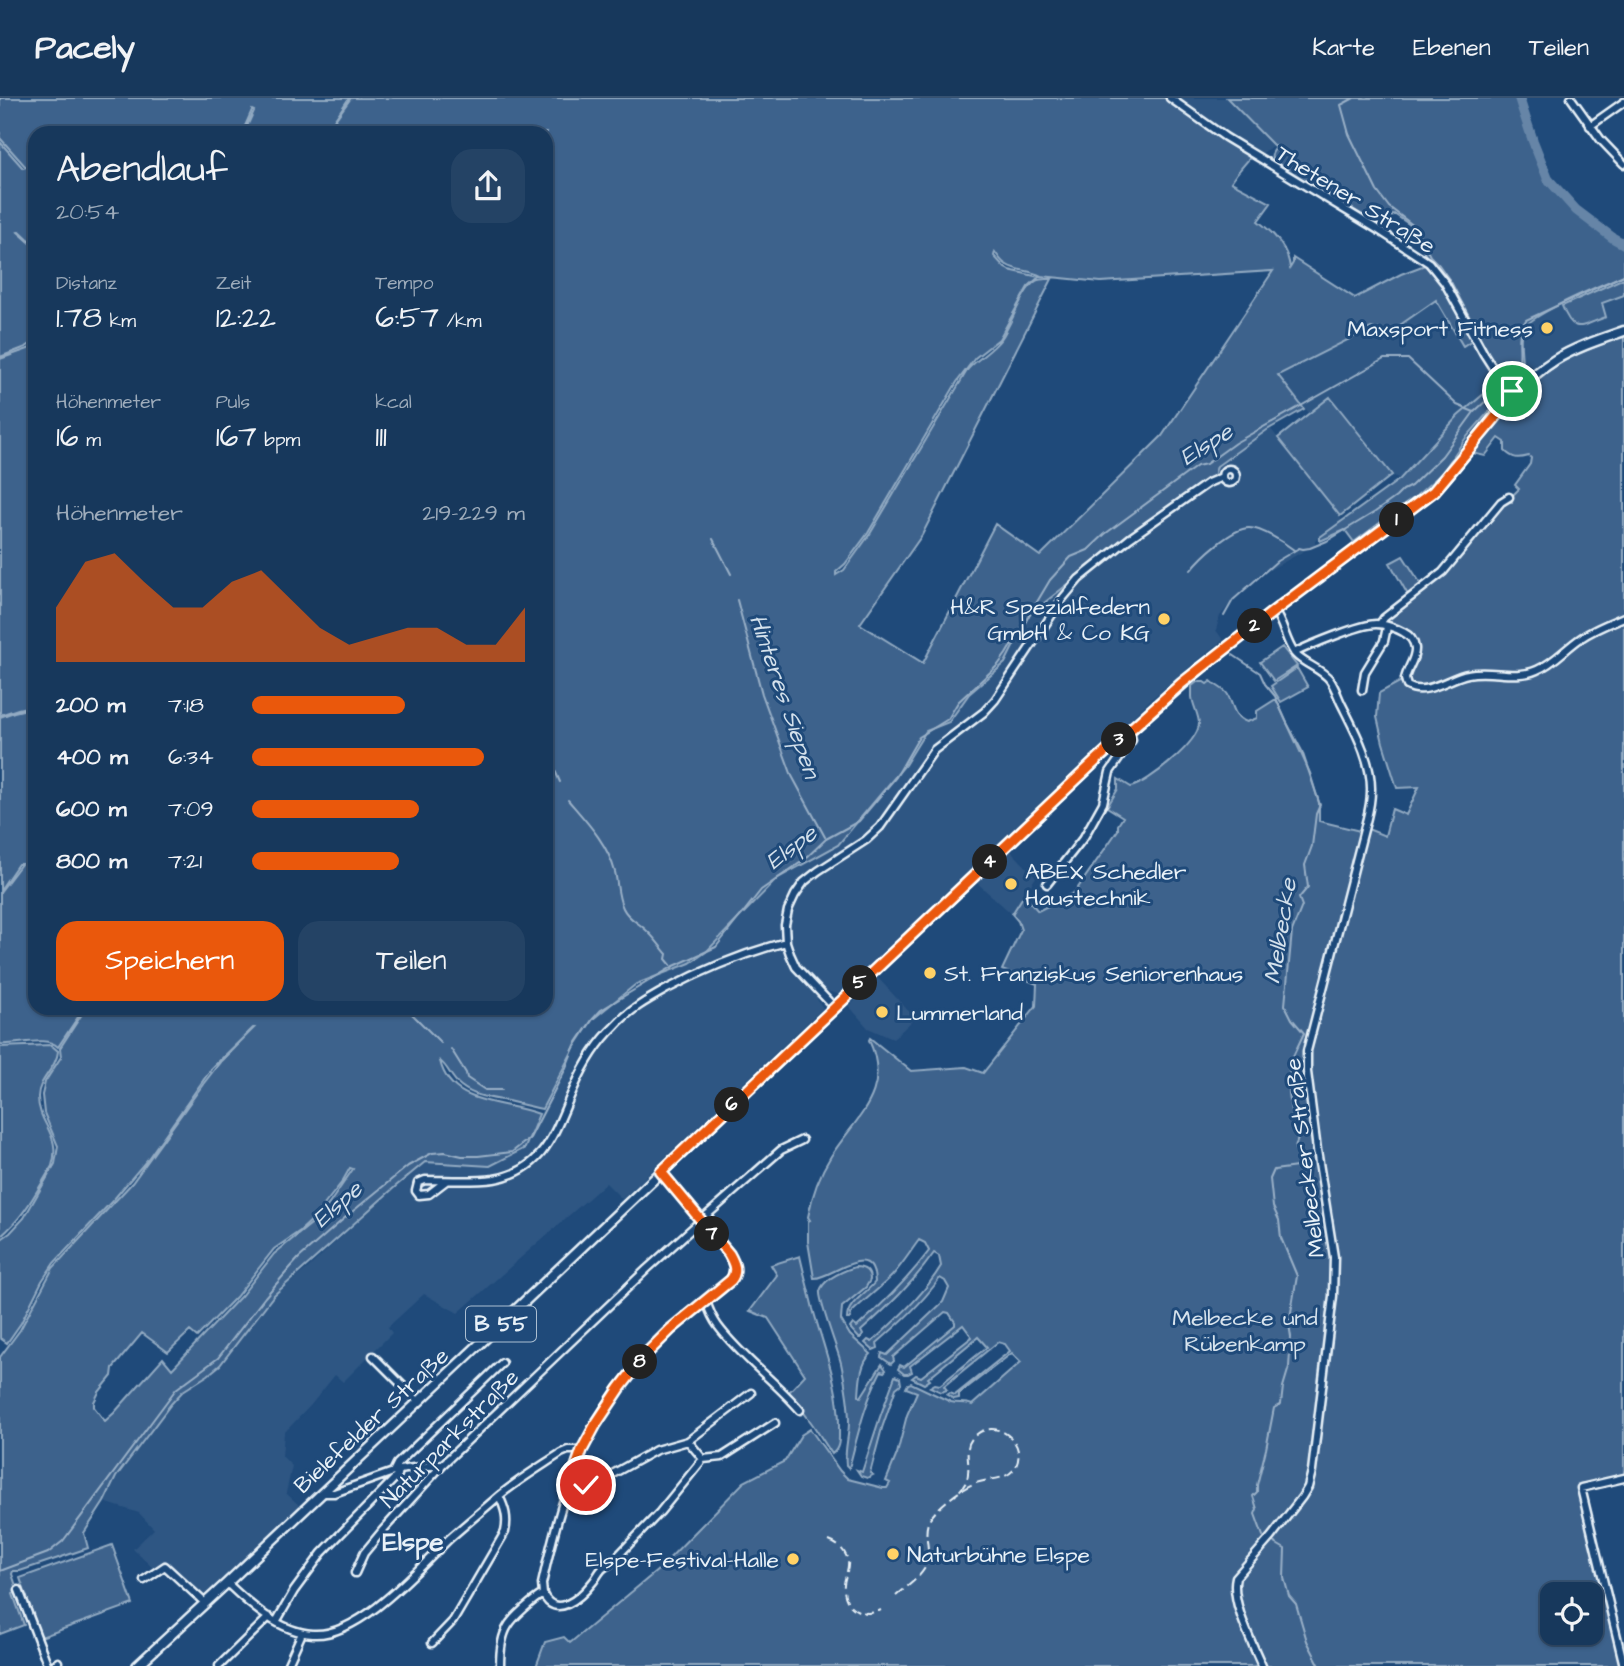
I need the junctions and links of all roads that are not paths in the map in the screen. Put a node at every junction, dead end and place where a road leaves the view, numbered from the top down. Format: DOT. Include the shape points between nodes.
graph roads {
  1 [pos="1170,98"];
  2 [pos="1571,98"];
  3 [pos="1624,102"];
  4 [pos="1590,125"];
  5 [pos="1624,164"];
  6 [pos="1624,331"];
  7 [pos="1512,391"];
  8 [pos="1222,477"];
  9 [pos="1508,497"];
  10 [pos="1274,611"];
  11 [pos="1624,617"];
  12 [pos="1383,626"];
  13 [pos="1294,653"];
  14 [pos="1362,690"];
  15 [pos="1130,731"];
  16 [pos="1047,884"];
  17 [pos="786,942"];
  18 [pos="834,1007"];
  19 [pos="802,1140"];
  20 [pos="661,1172"];
  21 [pos="446,1181"];
  22 [pos="701,1221"];
  23 [pos="706,1301"];
  24 [pos="373,1356"];
  25 [pos="502,1363"];
  26 [pos="751,1393"];
  27 [pos="418,1401"];
  28 [pos="800,1410"];
  29 [pos="775,1423"];
  30 [pos="688,1441"];
  31 [pos="582,1450"];
  32 [pos="704,1459"];
  33 [pos="443,1464"];
  34 [pos="396,1471"];
  35 [pos="1624,1478"];
  36 [pos="571,1482"];
  37 [pos="323,1493"];
  38 [pos="499,1496"];
  39 [pos="355,1573"];
  40 [pos="144,1580"];
  41 [pos="227,1583"];
  42 [pos="19,1590"];
  43 [pos="543,1594"];
  44 [pos="205,1603"];
  45 [pos="269,1617"];
  46 [pos="276,1622"];
  47 [pos="302,1633"];
  48 [pos="432,1643"];
  49 [pos="53,1665"];
  50 [pos="136,1666"];
  51 [pos="219,1666"];
  52 [pos="287,1666"];
  53 [pos="500,1666"];
  54 [pos="1262,1666"];
  55 [pos="1624,1666"];
  1 -- 7 [label="street, Thetener Straße" via="1429,263 1500,379"];
  2 -- 4 [label="street"];
  3 -- 4 [label="street"];
  4 -- 5 [label="street"];
  6 -- 7 [label="main road, B 55" via="1555,360"];
  7 -- 10 [label="main road, B 55" via="1434,491"];
  8 -- 17 [label="street" via="1079,579 995,700 934,750 880,827 804,882 788,911"];
  9 -- 12 [label="street" via="1443,572 1384,618"];
  10 -- 13 [label="street"];
  10 -- 15 [label="main road, B 55" via="1182,683"];
  11 -- 12 [label="street" via="1582,637 1550,663 1529,673 1469,673 1417,689 1407,686 1405,679 1414,657 1414,642 1406,633"];
  12 -- 13 [label="street" via="1363,626"];
  12 -- 14 [label="street" via="1384,641 1365,672"];
  13 -- 54 [label="street, Melbecker Straße" via="1329,680 1358,738 1372,790 1307,1051 1335,1257 1312,1471 1302,1497 1234,1581 1234,1593"];
  15 -- 16 [label="street" via="1132,740 1110,772 1103,803 1084,837"];
  15 -- 18 [label="main road, Bielefelder Straße / B 55"];
  17 -- 18 [label="street" via="796,967"];
  17 -- 21 [label="street" via="713,966 646,1001 615,1025 593,1052 539,1158 493,1179"];
  18 -- 20 [label="main road, Bielefelder Straße / B 55"];
  19 -- 22 [label="street, Naturparkstraße" via="786,1147"];
  20 -- 22 [label="street"];
  20 -- 27 [label="main road, Bielefelder Straße / B 55"];
  22 -- 23 [label="street" via="729,1254 735,1269 731,1280"];
  22 -- 33 [label="street, Naturparkstraße"];
  23 -- 28 [label="street" via="719,1327"];
  23 -- 31 [label="street" via="647,1353"];
  24 -- 27 [label="street"];
  25 -- 34 [label="street" via="397,1464"];
  26 -- 30 [label="street"];
  27 -- 37 [label="main road, Bielefelder Straße / B 55"];
  29 -- 32 [label="street" via="722,1457"];
  30 -- 32 [label="street"];
  30 -- 36 [label="street" via="656,1450 598,1482"];
  31 -- 36 [label="street"];
  31 -- 38 [label="street" via="568,1450"];
  32 -- 43 [label="street" via="660,1512 568,1605 548,1602"];
  33 -- 34 [label="street"];
  33 -- 39 [label="street, Naturparkstraße" via="364,1553"];
  34 -- 37 [label="street"];
  34 -- 46 [label="street" via="398,1475 322,1553"];
  35 -- 55 [label="street" via="1581,1488"];
  36 -- 43 [label="street" via="557,1520"];
  37 -- 41 [label="main road, Bielefelder Straße / B 55"];
  38 -- 47 [label="street" via="396,1592 362,1617 331,1632"];
  38 -- 48 [label="street" via="506,1514 505,1532 453,1621"];
  40 -- 44 [label="street" via="165,1566"];
  41 -- 44 [label="main road, Bielefelder Straße / B 55"];
  41 -- 45 [label="street"];
  42 -- 49 [label="street"];
  43 -- 53 [label="street" via="508,1625"];
  44 -- 50 [label="main road, Bielefelder Straße / B 55"];
  45 -- 46 [label="street"];
  45 -- 51 [label="street"];
  46 -- 47 [label="street"];
  47 -- 52 [label="street"];
}
